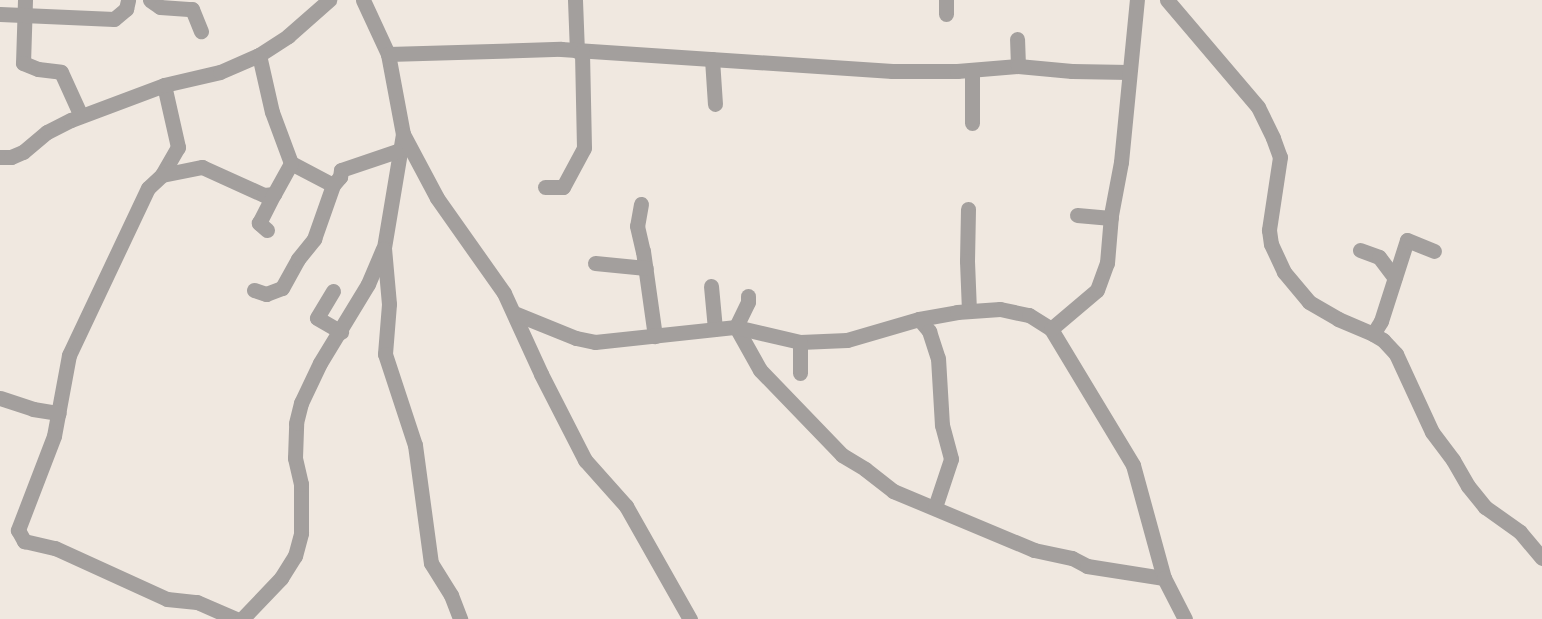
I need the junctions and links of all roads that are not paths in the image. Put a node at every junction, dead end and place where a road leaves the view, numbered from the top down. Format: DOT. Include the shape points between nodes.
graph roads {
  1 [pos="128,0"];
  2 [pos="150,0"];
  3 [pos="329,0"];
  4 [pos="363,0"];
  5 [pos="575,0"];
  6 [pos="1137,0"];
  7 [pos="1167,0"];
  8 [pos="25,8"];
  9 [pos="0,14"];
  10 [pos="201,31"];
  11 [pos="1016,39"];
  12 [pos="580,51"];
  13 [pos="388,54"];
  14 [pos="259,55"];
  15 [pos="712,59"];
  16 [pos="1018,66"];
  17 [pos="972,70"];
  18 [pos="1129,72"];
  19 [pos="164,85"];
  20 [pos="715,104"];
  21 [pos="81,116"];
  22 [pos="972,123"];
  23 [pos="403,134"];
  24 [pos="400,150"];
  25 [pos="0,157"];
  26 [pos="291,162"];
  27 [pos="162,176"];
  28 [pos="333,185"];
  29 [pos="545,187"];
  30 [pos="274,194"];
  31 [pos="641,204"];
  32 [pos="968,209"];
  33 [pos="1077,216"];
  34 [pos="1111,218"];
  35 [pos="267,230"];
  36 [pos="384,248"];
  37 [pos="1360,250"];
  38 [pos="1434,251"];
  39 [pos="595,263"];
  40 [pos="646,268"];
  41 [pos="1395,278"];
  42 [pos="711,286"];
  43 [pos="254,290"];
  44 [pos="333,291"];
  45 [pos="748,296"];
  46 [pos="969,311"];
  47 [pos="514,312"];
  48 [pos="919,319"];
  49 [pos="736,327"];
  50 [pos="716,329"];
  51 [pos="1051,329"];
  52 [pos="341,332"];
  53 [pos="1373,334"];
  54 [pos="655,336"];
  55 [pos="800,342"];
  56 [pos="800,373"];
  57 [pos="0,398"];
  58 [pos="59,413"];
  59 [pos="935,508"];
  60 [pos="1542,558"];
  61 [pos="1164,578"];
  62 [pos="236,619"];
  63 [pos="242,619"];
  64 [pos="460,619"];
  65 [pos="690,619"];
  66 [pos="1185,619"];
  1 -- 8 [label="street" via="126,9 114,19"];
  2 -- 10 [label="street" via="160,7 192,9"];
  3 -- 14 [label="street" via="288,36"];
  4 -- 13 [label="street"];
  5 -- 12 [label="street"];
  6 -- 18 [label="street"];
  7 -- 53 [label="street" via="1258,107 1273,138 1280,157 1269,230 1278,263 1310,302"];
  8 -- 9 [label="street"];
  8 -- 21 [label="street" via="23,63 61,72"];
  11 -- 16 [label="street"];
  12 -- 13 [label="street"];
  12 -- 15 [label="street"];
  12 -- 29 [label="street" via="584,148 563,187"];
  13 -- 23 [label="street"];
  14 -- 19 [label="street" via="220,72"];
  14 -- 26 [label="street" via="272,112"];
  15 -- 17 [label="street" via="892,71"];
  15 -- 20 [label="street"];
  16 -- 17 [label="street"];
  16 -- 18 [label="street"];
  17 -- 22 [label="street"];
  18 -- 34 [label="street" via="1121,162"];
  19 -- 21 [label="street"];
  19 -- 27 [label="street" via="178,147"];
  21 -- 25 [label="street" via="47,132 23,152"];
  23 -- 24 [label="street"];
  23 -- 47 [label="street" via="437,198 504,292"];
  24 -- 28 [label="street" via="341,170"];
  24 -- 36 [label="street"];
  26 -- 28 [label="street"];
  26 -- 30 [label="street"];
  27 -- 30 [label="street" via="202,167 264,195"];
  27 -- 58 [label="street" via="148,188 69,355"];
  28 -- 43 [label="street" via="314,239 282,288 266,294"];
  30 -- 35 [label="street" via="259,224"];
  31 -- 40 [label="street" via="637,226"];
  32 -- 46 [label="street"];
  33 -- 34 [label="street"];
  34 -- 51 [label="street" via="1107,263 1097,290"];
  36 -- 52 [label="street"];
  36 -- 64 [label="street" via="389,304 385,354 414,445 431,562 451,595"];
  37 -- 41 [label="street" via="1378,257"];
  38 -- 41 [label="street" via="1407,240"];
  39 -- 40 [label="street"];
  40 -- 54 [label="street"];
  41 -- 53 [label="street" via="1381,321"];
  42 -- 50 [label="street"];
  44 -- 52 [label="street" via="318,318"];
  45 -- 49 [label="street"];
  46 -- 48 [label="street"];
  46 -- 51 [label="street" via="1000,309 1029,315"];
  47 -- 54 [label="street" via="576,338 595,342"];
  47 -- 65 [label="street" via="585,460 626,506"];
  48 -- 55 [label="street" via="848,340"];
  48 -- 59 [label="street" via="929,331 938,358 942,425 951,459"];
  49 -- 50 [label="street"];
  49 -- 55 [label="street"];
  49 -- 59 [label="street" via="760,370 842,456 893,491"];
  50 -- 54 [label="street"];
  51 -- 61 [label="street" via="1133,465"];
  52 -- 63 [label="street" via="311,379 296,423 295,458 301,484 301,533 295,556 282,578"];
  53 -- 60 [label="street" via="1396,354 1432,432 1468,486 1485,507 1520,532"];
  55 -- 56 [label="street"];
  57 -- 58 [label="street"];
  58 -- 62 [label="street" via="54,436 18,530 19,537 55,548 167,599 197,602"];
  59 -- 61 [label="street" via="1034,550 1072,558 1087,566"];
  61 -- 66 [label="street"];
}
